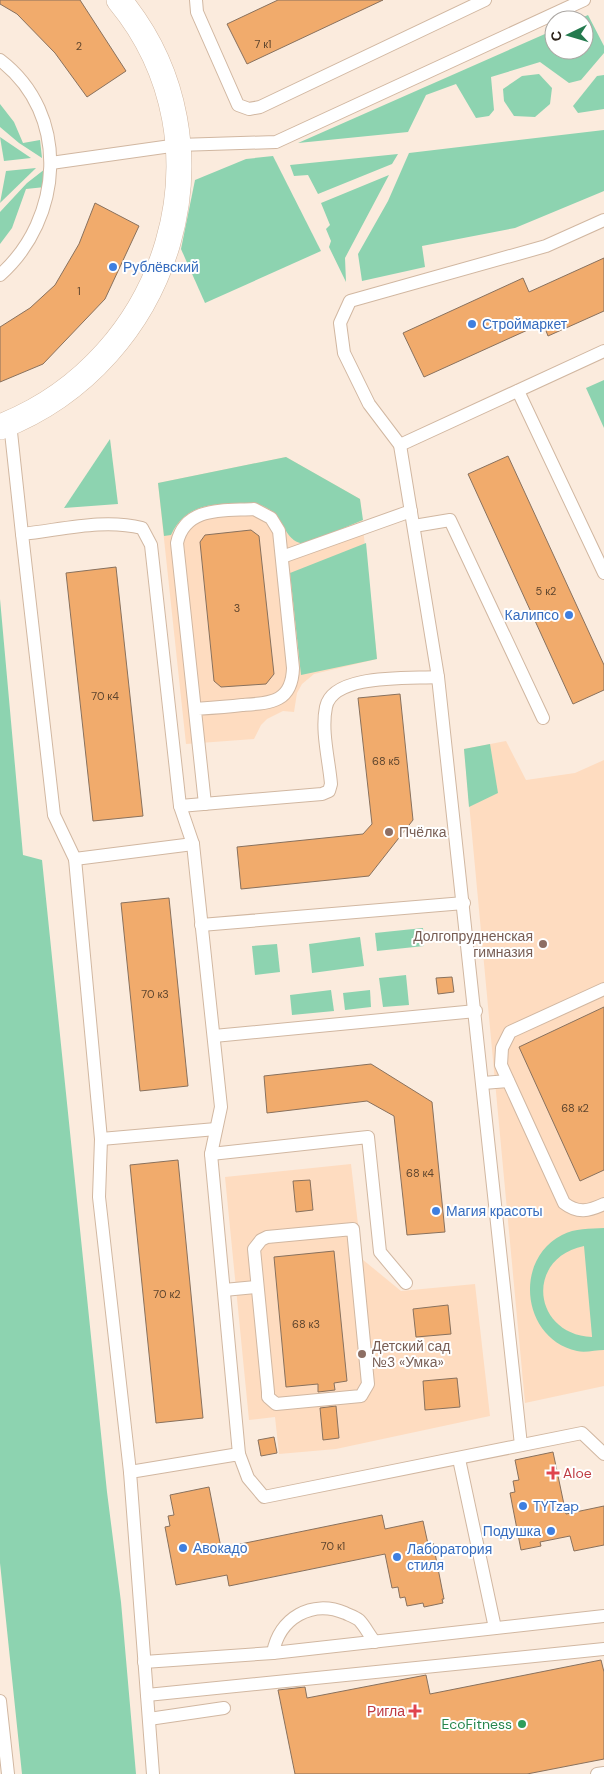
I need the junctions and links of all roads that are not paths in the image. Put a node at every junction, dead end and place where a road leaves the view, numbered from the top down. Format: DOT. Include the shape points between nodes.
graph roads {
  1 [pos="119,0"];
  2 [pos="196,0"];
  3 [pos="484,0"];
  4 [pos="584,0"];
  5 [pos="0,60"];
  6 [pos="178,146"];
  7 [pos="51,163"];
  8 [pos="604,220"];
  9 [pos="0,275"];
  10 [pos="604,352"];
  11 [pos="518,392"];
  12 [pos="5,425"];
  13 [pos="400,445"];
  14 [pos="411,511"];
  15 [pos="414,526"];
  16 [pos="22,534"];
  17 [pos="282,557"];
  18 [pos="604,573"];
  19 [pos="438,677"];
  20 [pos="195,709"];
  21 [pos="543,718"];
  22 [pos="205,804"];
  23 [pos="180,806"];
  24 [pos="193,844"];
  25 [pos="75,859"];
  26 [pos="464,903"];
  27 [pos="201,925"];
  28 [pos="604,989"];
  29 [pos="476,1011"];
  30 [pos="214,1036"];
  31 [pos="508,1081"];
  32 [pos="483,1083"];
  33 [pos="216,1129"];
  34 [pos="101,1139"];
  35 [pos="211,1154"];
  36 [pos="604,1204"];
  37 [pos="406,1283"];
  38 [pos="256,1287"];
  39 [pos="224,1290"];
  40 [pos="521,1445"];
  41 [pos="239,1454"];
  42 [pos="604,1454"];
  43 [pos="459,1459"];
  44 [pos="130,1472"];
  45 [pos="603,1615"];
  46 [pos="495,1628"];
  47 [pos="375,1642"];
  48 [pos="604,1649"];
  49 [pos="273,1653"];
  50 [pos="144,1662"];
  51 [pos="147,1695"];
  52 [pos="0,1701"];
  53 [pos="224,1708"];
  54 [pos="1,1715"];
  55 [pos="149,1719"];
  56 [pos="2,1741"];
  57 [pos="3,1757"];
  58 [pos="604,1773"];
  59 [pos="8,1774"];
  60 [pos="153,1774"];
  61 [pos="597,1774"];
  1 -- 6 [label="street" via="156,60 166,89"];
  2 -- 3 [label="lane" via="197,12 238,105 249,109 260,108"];
  4 -- 6 [label="lane" via="276,142"];
  5 -- 7 [label="lane" via="33,98 48,140"];
  6 -- 7 [label="lane"];
  6 -- 12 [label="street" via="176,210 170,239 158,275 133,322 104,358 70,388 45,406"];
  7 -- 9 [label="lane" via="45,207 37,228 26,248"];
  8 -- 13 [label="lane" via="546,246 350,300 340,323 344,353 369,404"];
  10 -- 11 [label="lane"];
  11 -- 13 [label="lane"];
  11 -- 18 [label="lane"];
  12 -- 16 [label="lane"];
  13 -- 14 [label="lane"];
  14 -- 15 [label="lane"];
  14 -- 17 [label="lane"];
  15 -- 19 [label="lane"];
  15 -- 21 [label="lane" via="450,520"];
  16 -- 23 [label="lane" via="100,524 142,528 151,545"];
  16 -- 25 [label="lane" via="54,816"];
  17 -- 20 [label="lane" via="293,668 286,692 271,703"];
  17 -- 20 [label="lane" via="276,524 254,508 202,513 181,529 177,543"];
  19 -- 22 [label="lane" via="364,682 333,692 326,705 325,719 329,791"];
  19 -- 26 [label="lane"];
  20 -- 22 [label="lane"];
  22 -- 23 [label="lane"];
  23 -- 24 [label="lane"];
  24 -- 25 [label="lane"];
  24 -- 27 [label="lane"];
  25 -- 34 [label="lane"];
  26 -- 27 [label="lane"];
  26 -- 29 [label="lane"];
  27 -- 30 [label="lane"];
  28 -- 31 [label="lane" via="510,1032 501,1056"];
  29 -- 30 [label="lane"];
  29 -- 32 [label="lane"];
  30 -- 33 [label="lane" via="221,1107"];
  31 -- 32 [label="lane"];
  31 -- 36 [label="lane" via="564,1203 570,1208 585,1211"];
  32 -- 40 [label="lane"];
  33 -- 34 [label="lane"];
  33 -- 35 [label="lane"];
  34 -- 44 [label="lane" via="99,1197"];
  35 -- 37 [label="lane" via="368,1137 380,1252"];
  35 -- 39 [label="lane"];
  38 -- 38 [label="lane" via="253,1253 260,1240 353,1228 368,1384 361,1396 281,1405 272,1401 268,1392"];
  38 -- 39 [label="lane"];
  39 -- 41 [label="lane"];
  40 -- 42 [label="lane" via="582,1433"];
  40 -- 43 [label="lane"];
  41 -- 43 [label="lane" via="248,1478 264,1497"];
  41 -- 44 [label="lane"];
  43 -- 46 [label="lane"];
  44 -- 50 [label="lane"];
  45 -- 46 [label="lane"];
  46 -- 47 [label="lane"];
  47 -- 49 [label="lane"];
  47 -- 49 [label="lane" via="358,1619 332,1608 317,1609 295,1616 284,1627 275,1639"];
  48 -- 51 [label="lane"];
  49 -- 50 [label="lane"];
  50 -- 51 [label="lane"];
  51 -- 55 [label="lane"];
  52 -- 54 [label="lane"];
  53 -- 55 [label="lane"];
  54 -- 56 [label="lane"];
  55 -- 60 [label="lane"];
  56 -- 57 [label="lane"];
  57 -- 59 [label="lane"];
  58 -- 61 [label="lane"];
}
